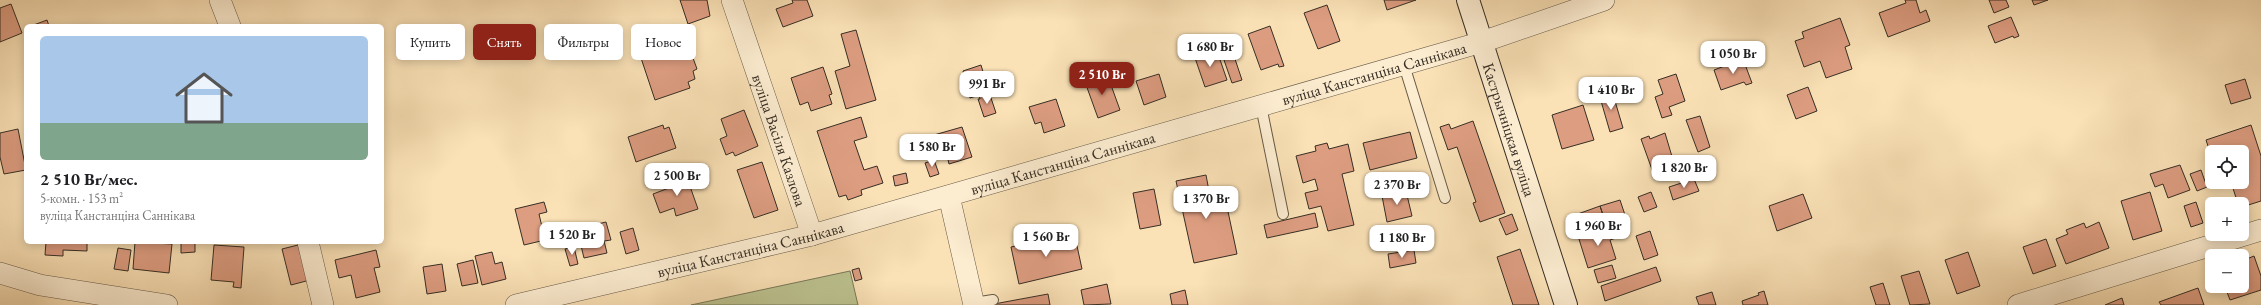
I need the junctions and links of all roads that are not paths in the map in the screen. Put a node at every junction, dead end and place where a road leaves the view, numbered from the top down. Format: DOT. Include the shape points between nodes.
graph roads {
  1 [pos="220,0"];
  2 [pos="732,0"];
  3 [pos="1468,0"];
  4 [pos="1604,0"];
  5 [pos="229,24"];
  6 [pos="1482,42"];
  7 [pos="1404,65"];
  8 [pos="1261,106"];
  9 [pos="949,196"];
  10 [pos="1445,198"];
  11 [pos="1283,214"];
  12 [pos="2261,230"];
  13 [pos="812,236"];
  14 [pos="309,244"];
  15 [pos="0,273"];
  16 [pos="980,303"];
  17 [pos="167,305"];
  18 [pos="324,305"];
  19 [pos="516,305"];
  20 [pos="1566,305"];
  21 [pos="2018,305"];
  1 -- 5 [label="street"];
  2 -- 13 [label="street, вуліца Васіля Казлова"];
  3 -- 6 [label="main road, Кастрычніцкая вуліца"];
  4 -- 6 [label="street, вуліца Канстанціна Саннікава"];
  6 -- 7 [label="street, вуліца Канстанціна Саннікава"];
  6 -- 20 [label="main road, Кастрычніцкая вуліца"];
  7 -- 8 [label="street, вуліца Канстанціна Саннікава"];
  7 -- 10 [label="lane"];
  8 -- 9 [label="street, вуліца Канстанціна Саннікава"];
  8 -- 11 [label="lane"];
  9 -- 13 [label="street, вуліца Канстанціна Саннікава"];
  9 -- 16 [label="street"];
  12 -- 21 [label="street"];
  13 -- 19 [label="street, вуліца Канстанціна Саннікава"];
  14 -- 18 [label="street"];
  15 -- 17 [label="street" via="40,285"];
}
